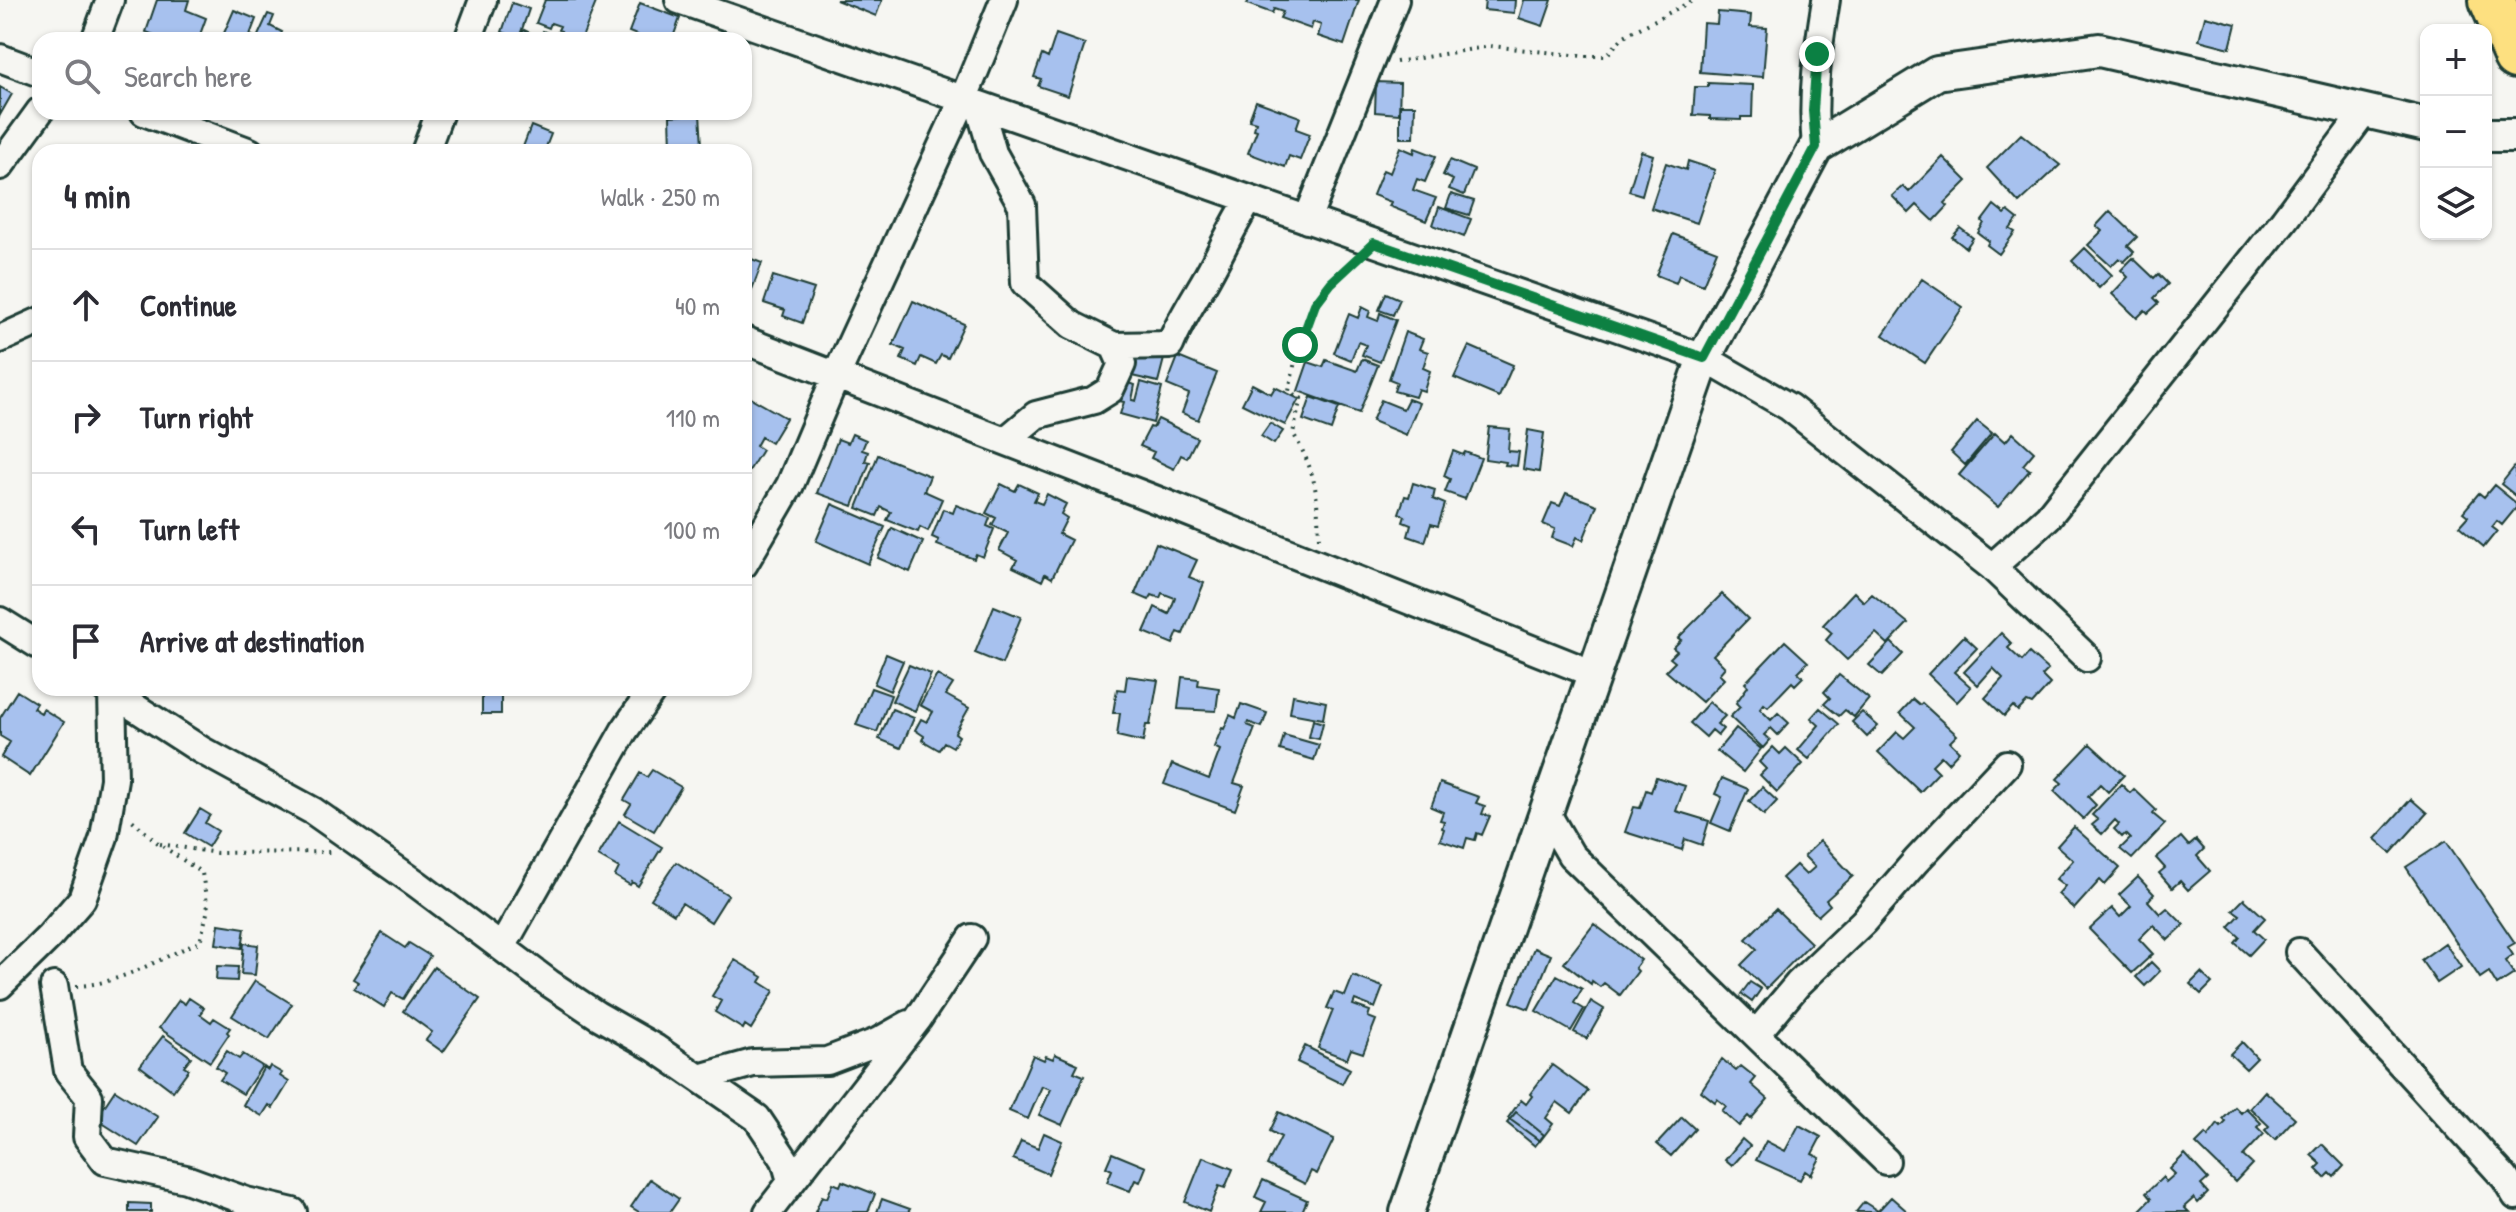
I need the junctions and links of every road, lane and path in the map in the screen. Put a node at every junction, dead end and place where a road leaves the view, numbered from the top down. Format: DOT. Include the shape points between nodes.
graph roads {
  1 [pos="110,0"];
  2 [pos="483,0"];
  3 [pos="679,0"];
  4 [pos="1004,0"];
  5 [pos="1395,0"];
  6 [pos="1694,0"];
  7 [pos="1826,0"];
  8 [pos="2492,0"];
  9 [pos="98,32"];
  10 [pos="471,32"];
  11 [pos="2516,56"];
  12 [pos="0,58"];
  13 [pos="1368,67"];
  14 [pos="32,70"];
  15 [pos="971,102"];
  16 [pos="2365,111"];
  17 [pos="33,120"];
  18 [pos="165,120"];
  19 [pos="437,120"];
  20 [pos="2420,124"];
  21 [pos="2492,135"];
  22 [pos="2516,135"];
  23 [pos="229,144"];
  24 [pos="428,144"];
  25 [pos="1816,147"];
  26 [pos="0,166"];
  27 [pos="1249,200"];
  28 [pos="1307,220"];
  29 [pos="1374,243"];
  30 [pos="32,325"];
  31 [pos="0,339"];
  32 [pos="752,343"];
  33 [pos="1114,346"];
  34 [pos="1704,358"];
  35 [pos="836,376"];
  36 [pos="1005,441"];
  37 [pos="752,550"];
  38 [pos="1319,564"];
  39 [pos="1992,567"];
  40 [pos="0,621"];
  41 [pos="32,641"];
  42 [pos="2087,658"];
  43 [pos="1594,674"];
  44 [pos="108,696"];
  45 [pos="117,696"];
  46 [pos="648,696"];
  47 [pos="2007,764"];
  48 [pos="114,779"];
  49 [pos="1546,812"];
  50 [pos="158,843"];
  51 [pos="370,851"];
  52 [pos="972,938"];
  53 [pos="502,947"];
  54 [pos="2299,952"];
  55 [pos="0,985"];
  56 [pos="54,986"];
  57 [pos="918,1019"];
  58 [pos="1756,1034"];
  59 [pos="699,1078"];
  60 [pos="1886,1161"];
  61 [pos="791,1181"];
  62 [pos="2516,1196"];
  63 [pos="293,1212"];
  64 [pos="768,1212"];
  65 [pos="1407,1212"];
  1 -- 9 [label="street"];
  2 -- 10 [label="street"];
  3 -- 15 [label="street"];
  4 -- 15 [label="street"];
  5 -- 13 [label="street"];
  6 -- 13 [label="path" via="1624,36 1606,56 1491,46"];
  7 -- 25 [label="street" via="1814,97"];
  8 -- 11 [label="highway"];
  12 -- 14 [label="street"];
  13 -- 28 [label="street"];
  15 -- 27 [label="street"];
  15 -- 33 [label="street" via="1022,205 1025,283 1072,325"];
  15 -- 35 [label="street"];
  16 -- 20 [label="street"];
  16 -- 25 [label="street" via="2099,50 1937,73"];
  16 -- 39 [label="street" via="2048,517"];
  17 -- 26 [label="street"];
  18 -- 23 [label="street"];
  19 -- 24 [label="street"];
  21 -- 22 [label="street"];
  25 -- 34 [label="street"];
  27 -- 28 [label="street"];
  27 -- 33 [label="street" via="1170,345"];
  28 -- 29 [label="street"];
  29 -- 34 [label="street"];
  29 -- 38 [label="path" via="1315,304 1289,391 1301,398 1293,433 1311,464 1317,493"];
  30 -- 31 [label="street"];
  32 -- 35 [label="street"];
  33 -- 36 [label="street" via="1122,364 1110,390 1094,400 1036,415"];
  34 -- 39 [label="street" via="1789,407"];
  34 -- 43 [label="street"];
  35 -- 36 [label="street"];
  35 -- 37 [label="street" via="790,485"];
  36 -- 38 [label="street"];
  38 -- 43 [label="street"];
  39 -- 42 [label="street"];
  40 -- 41 [label="street"];
  43 -- 49 [label="street"];
  44 -- 48 [label="street"];
  45 -- 51 [label="street" via="201,750 313,811"];
  46 -- 53 [label="street"];
  47 -- 58 [label="street"];
  48 -- 50 [label="path" via="123,812"];
  48 -- 55 [label="street" via="104,837 82,899"];
  49 -- 58 [label="street" via="1571,855"];
  49 -- 65 [label="street"];
  50 -- 51 [label="path" via="217,853"];
  50 -- 56 [label="path" via="202,873 208,909 200,942 153,966 97,985"];
  51 -- 53 [label="street"];
  52 -- 57 [label="street"];
  53 -- 59 [label="street" via="597,1015"];
  54 -- 62 [label="street"];
  56 -- 63 [label="street" via="68,1071 89,1097 87,1137 105,1161"];
  57 -- 59 [label="street" via="827,1061 753,1063"];
  57 -- 61 [label="street"];
  58 -- 60 [label="street"];
  59 -- 61 [label="street" via="757,1118 785,1160"];
  61 -- 64 [label="street"];
}
